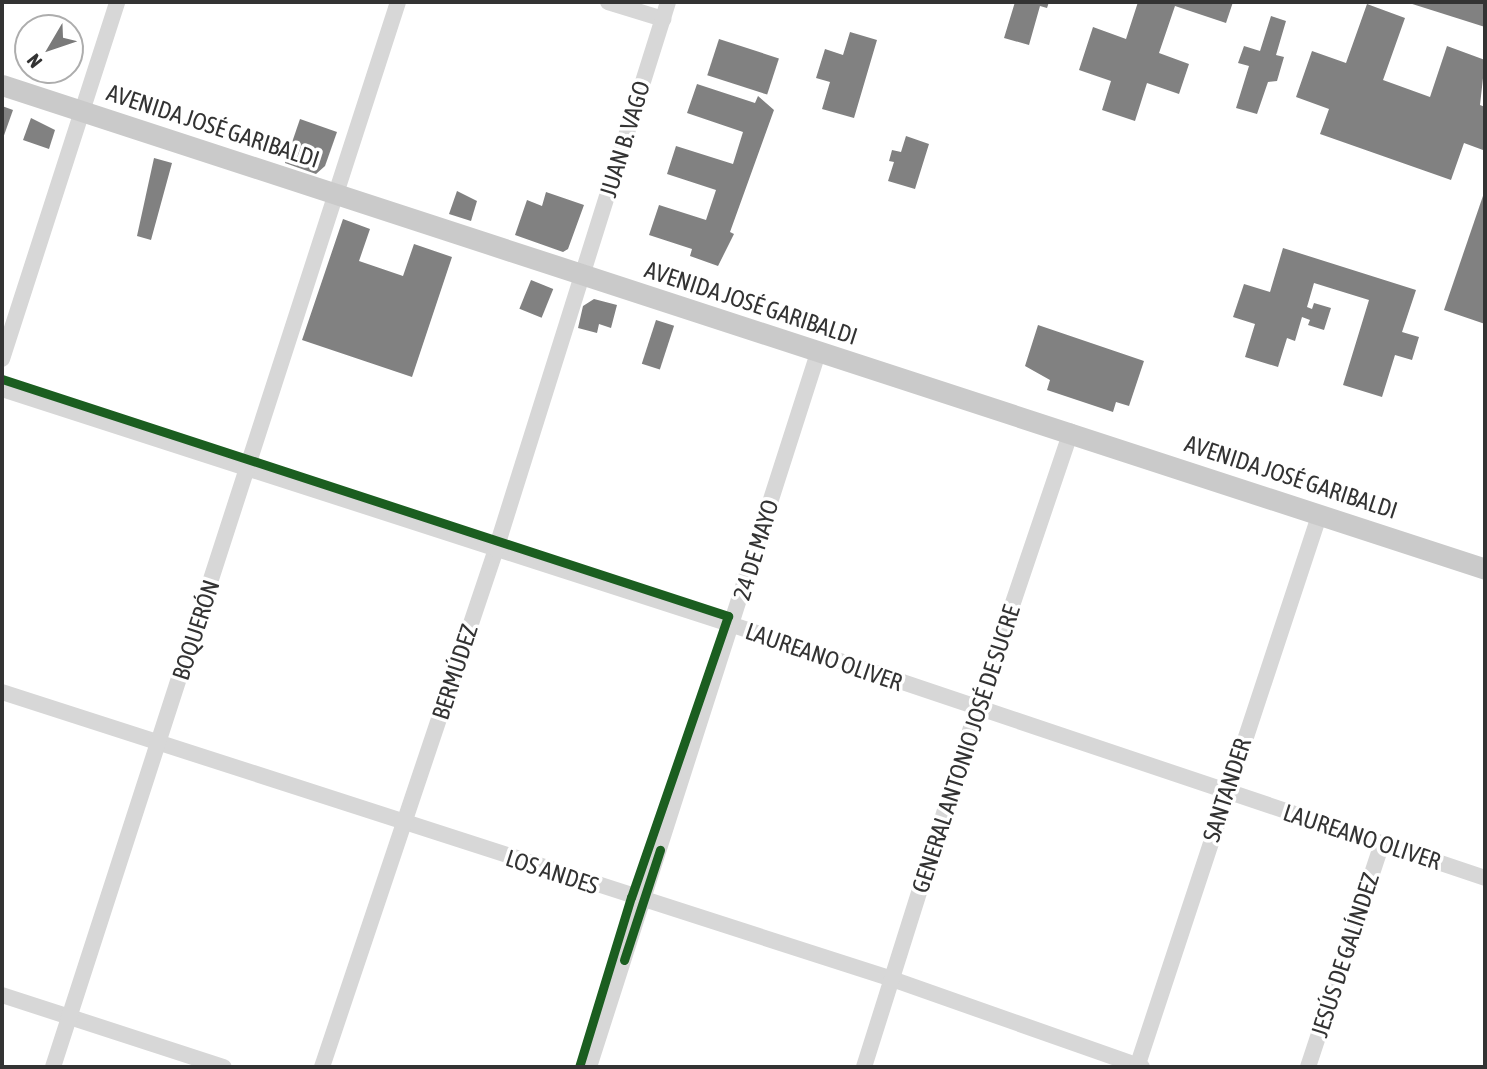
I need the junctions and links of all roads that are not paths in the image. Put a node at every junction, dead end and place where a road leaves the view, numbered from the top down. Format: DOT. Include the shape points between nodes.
graph roads {
  1 [pos="117,2"];
  2 [pos="398,2"];
  3 [pos="608,2"];
  4 [pos="668,2"];
  5 [pos="663,19"];
  6 [pos="2,85"];
  7 [pos="83,111"];
  8 [pos="337,193"];
  9 [pos="582,276"];
  10 [pos="818,353"];
  11 [pos="2,359"];
  12 [pos="2,389"];
  13 [pos="1071,432"];
  14 [pos="248,469"];
  15 [pos="1320,513"];
  16 [pos="496,550"];
  17 [pos="1485,569"];
  18 [pos="733,626"];
  19 [pos="2,692"];
  20 [pos="977,709"];
  21 [pos="159,743"];
  22 [pos="1226,793"];
  23 [pos="406,825"];
  24 [pos="1382,843"];
  25 [pos="1485,878"];
  26 [pos="643,900"];
  27 [pos="892,979"];
  28 [pos="2,995"];
  29 [pos="70,1018"];
  30 [pos="54,1067"];
  31 [pos="224,1067"];
  32 [pos="322,1067"];
  33 [pos="589,1067"];
  34 [pos="864,1067"];
  35 [pos="1139,1067"];
  36 [pos="1308,1067"];
  1 -- 7 [label="street"];
  2 -- 8 [label="street, BOQUERÓN"];
  3 -- 5 [label="street"];
  4 -- 5 [label="street, JUAN B. VAGO"];
  5 -- 9 [label="street, JUAN B. VAGO"];
  6 -- 7 [label="main road, AVENIDA JOSÉ GARIBALDI"];
  7 -- 8 [label="main road, AVENIDA JOSÉ GARIBALDI"];
  7 -- 11 [label="street"];
  8 -- 9 [label="main road, AVENIDA JOSÉ GARIBALDI"];
  8 -- 14 [label="street, BOQUERÓN"];
  9 -- 10 [label="main road, AVENIDA JOSÉ GARIBALDI"];
  9 -- 16 [label="street, BERMÚDEZ"];
  10 -- 13 [label="main road, AVENIDA JOSÉ GARIBALDI"];
  10 -- 18 [label="street, 24 DE MAYO"];
  12 -- 14 [label="street, LAUREANO OLIVER"];
  13 -- 15 [label="main road, AVENIDA JOSÉ GARIBALDI"];
  13 -- 20 [label="street, GENERAL ANTONIO JOSÉ DE SUCRE"];
  14 -- 16 [label="street, LAUREANO OLIVER"];
  14 -- 21 [label="street, BOQUERÓN"];
  15 -- 17 [label="main road, AVENIDA JOSÉ GARIBALDI"];
  15 -- 22 [label="street, SANTANDER"];
  16 -- 18 [label="street, LAUREANO OLIVER"];
  16 -- 23 [label="street, BERMÚDEZ"];
  18 -- 20 [label="street, LAUREANO OLIVER"];
  18 -- 26 [label="street, 24 DE MAYO"];
  19 -- 21 [label="street, LOS ANDES"];
  20 -- 22 [label="street, LAUREANO OLIVER"];
  20 -- 27 [label="street, GENERAL ANTONIO JOSÉ DE SUCRE"];
  21 -- 23 [label="street, LOS ANDES"];
  21 -- 29 [label="street, BOQUERÓN"];
  22 -- 24 [label="street, LAUREANO OLIVER"];
  22 -- 35 [label="street, SANTANDER"];
  23 -- 26 [label="street, LOS ANDES"];
  23 -- 32 [label="street, BERMÚDEZ"];
  24 -- 25 [label="street, LAUREANO OLIVER"];
  24 -- 36 [label="street, JESÚS DE GALÍNDEZ"];
  26 -- 27 [label="street, LOS ANDES"];
  26 -- 33 [label="street, 24 DE MAYO"];
  27 -- 34 [label="street, GENERAL ANTONIO JOSÉ DE SUCRE"];
  27 -- 35 [label="street, LOS ANDES"];
  28 -- 29 [label="street"];
  29 -- 30 [label="street, BOQUERÓN"];
  29 -- 31 [label="street"];
}
